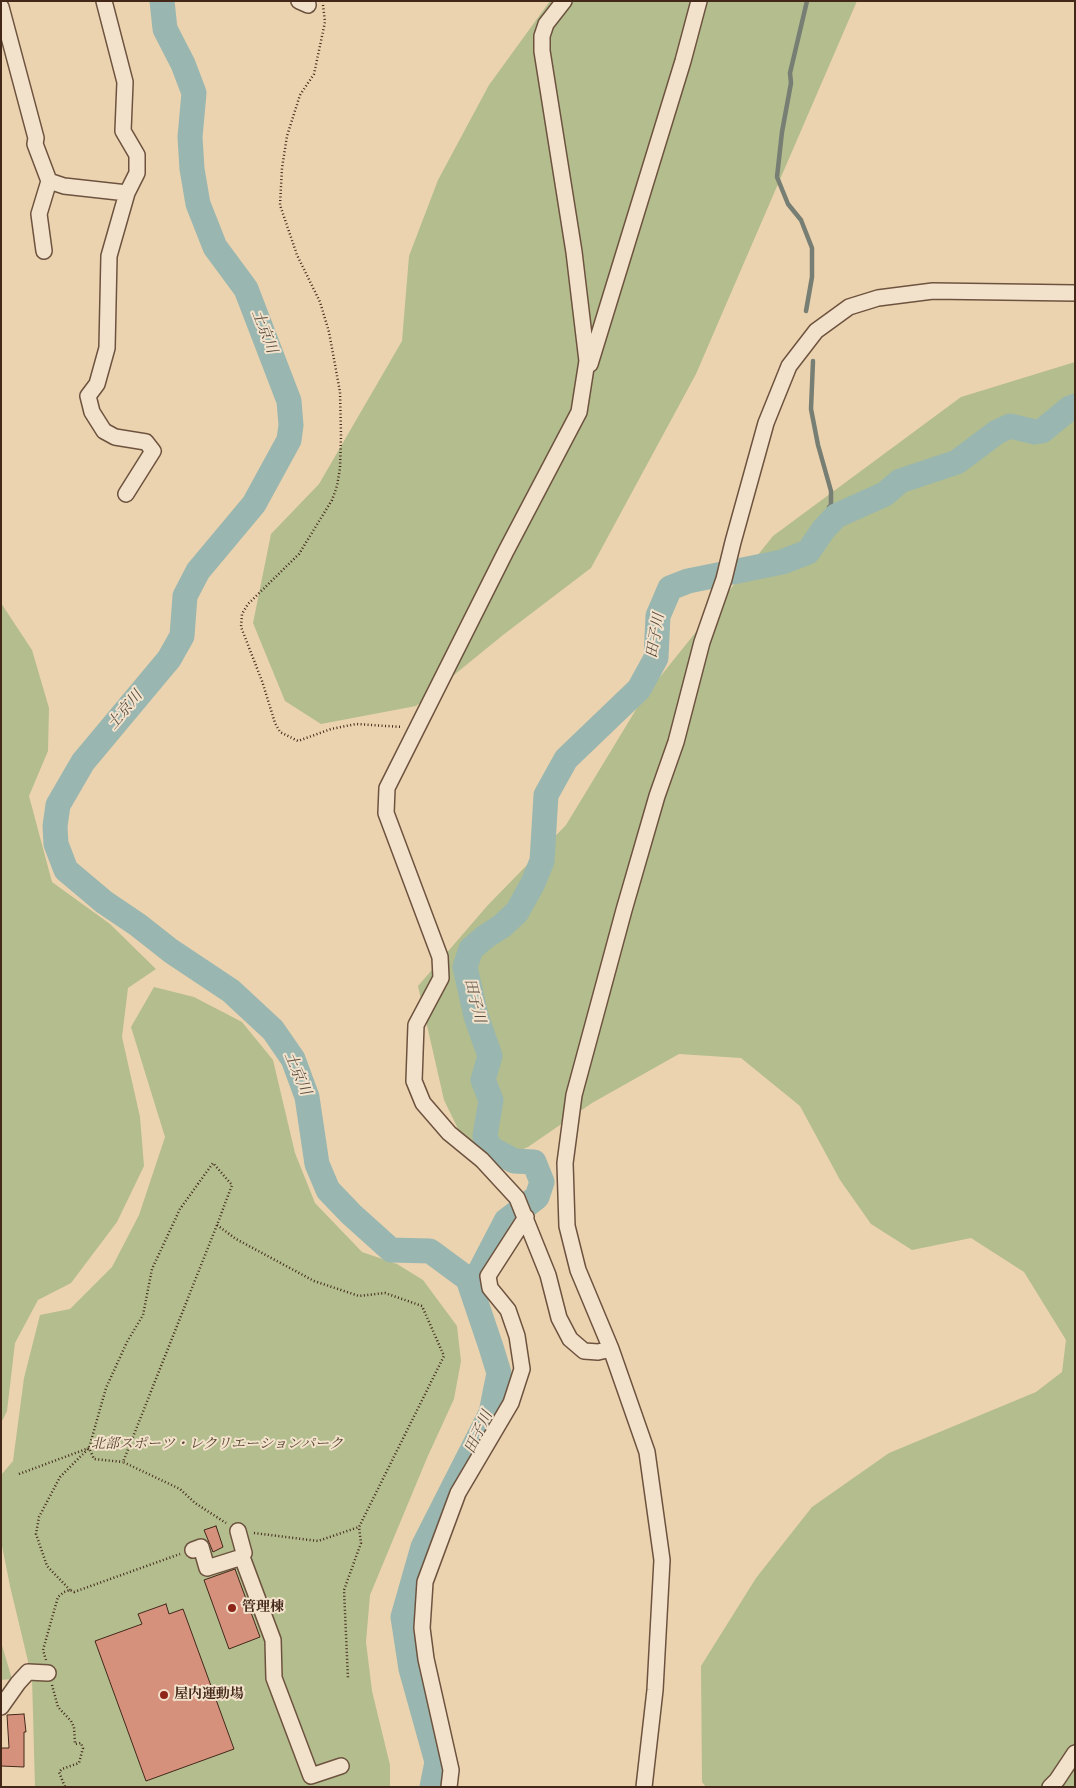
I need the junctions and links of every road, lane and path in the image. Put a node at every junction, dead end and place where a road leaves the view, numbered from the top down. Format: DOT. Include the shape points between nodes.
graph roads {
  1 [pos="104,1"];
  2 [pos="564,1"];
  3 [pos="699,1"];
  4 [pos="310,3"];
  5 [pos="1,7"];
  6 [pos="49,182"];
  7 [pos="127,192"];
  8 [pos="44,251"];
  9 [pos="1075,293"];
  10 [pos="584,386"];
  11 [pos="126,494"];
  12 [pos="417,731"];
  13 [pos="525,1215"];
  14 [pos="217,1225"];
  15 [pos="611,1349"];
  16 [pos="89,1448"];
  17 [pos="123,1462"];
  18 [pos="19,1474"];
  19 [pos="359,1527"];
  20 [pos="238,1531"];
  21 [pos="193,1550"];
  22 [pos="242,1557"];
  23 [pos="70,1590"];
  24 [pos="48,1673"];
  25 [pos="348,1679"];
  26 [pos="1,1707"];
  27 [pos="1075,1753"];
  28 [pos="341,1766"];
  29 [pos="65,1787"];
  30 [pos="449,1787"];
  31 [pos="644,1787"];
  32 [pos="1050,1787"];
  1 -- 7 [label="street" via="125,82 123,131 137,155 137,173"];
  2 -- 10 [label="street" via="546,24 542,51 575,262 587,361"];
  3 -- 10 [label="street"];
  4 -- 12 [label="path" via="325,22 314,74 300,95 287,136 280,205 330,332 340,392 340,468 332,500 299,554 248,604 242,614 241,627 280,732 298,741 331,728 356,724 401,726"];
  5 -- 6 [label="street" via="35,144"];
  6 -- 7 [label="street"];
  6 -- 8 [label="street" via="39,214"];
  7 -- 11 [label="street" via="109,256 107,348 98,384 88,396 92,412 104,432 146,442 153,451"];
  9 -- 15 [label="street" via="933,291 878,298 849,307 816,331 789,366 766,423 724,579 702,642 676,742 645,836 574,1095 565,1163 567,1226 578,1270"];
  10 -- 12 [label="street" via="572,428 506,551"];
  12 -- 13 [label="street" via="387,788 386,804 386,814 440,957 440,978 416,1025 414,1081 423,1103 435,1118 482,1160 517,1198"];
  13 -- 15 [label="street" via="548,1275 559,1318 570,1339 584,1351"];
  13 -- 30 [label="street" via="488,1276 490,1288 508,1310 517,1336 522,1369 511,1403 458,1493 425,1582 422,1628 451,1770"];
  14 -- 16 [label="path" via="232,1185 213,1164 180,1209 152,1269 143,1315 106,1388"];
  14 -- 17 [label="path"];
  14 -- 19 [label="path" via="314,1281 359,1296 385,1294 422,1306 444,1356"];
  15 -- 31 [label="street" via="647,1452 662,1560 655,1690"];
  16 -- 17 [label="path" via="94,1459"];
  16 -- 18 [label="path"];
  16 -- 23 [label="path" via="60,1477 39,1517 36,1534 47,1566"];
  17 -- 20 [label="path" via="180,1489 195,1503"];
  19 -- 20 [label="path" via="318,1541"];
  19 -- 25 [label="path" via="361,1543 344,1590"];
  20 -- 22 [label="street" via="244,1553"];
  21 -- 22 [label="street" via="201,1547 207,1568"];
  21 -- 23 [label="path" via="74,1592"];
  22 -- 28 [label="street" via="273,1640 274,1678 311,1776"];
  23 -- 24 [label="path" via="58,1597 44,1650"];
  24 -- 26 [label="street" via="28,1672"];
  24 -- 29 [label="path" via="58,1708 74,1727 75,1744 81,1743 83,1748 79,1762 59,1772"];
  27 -- 32 [label="street"];
}
